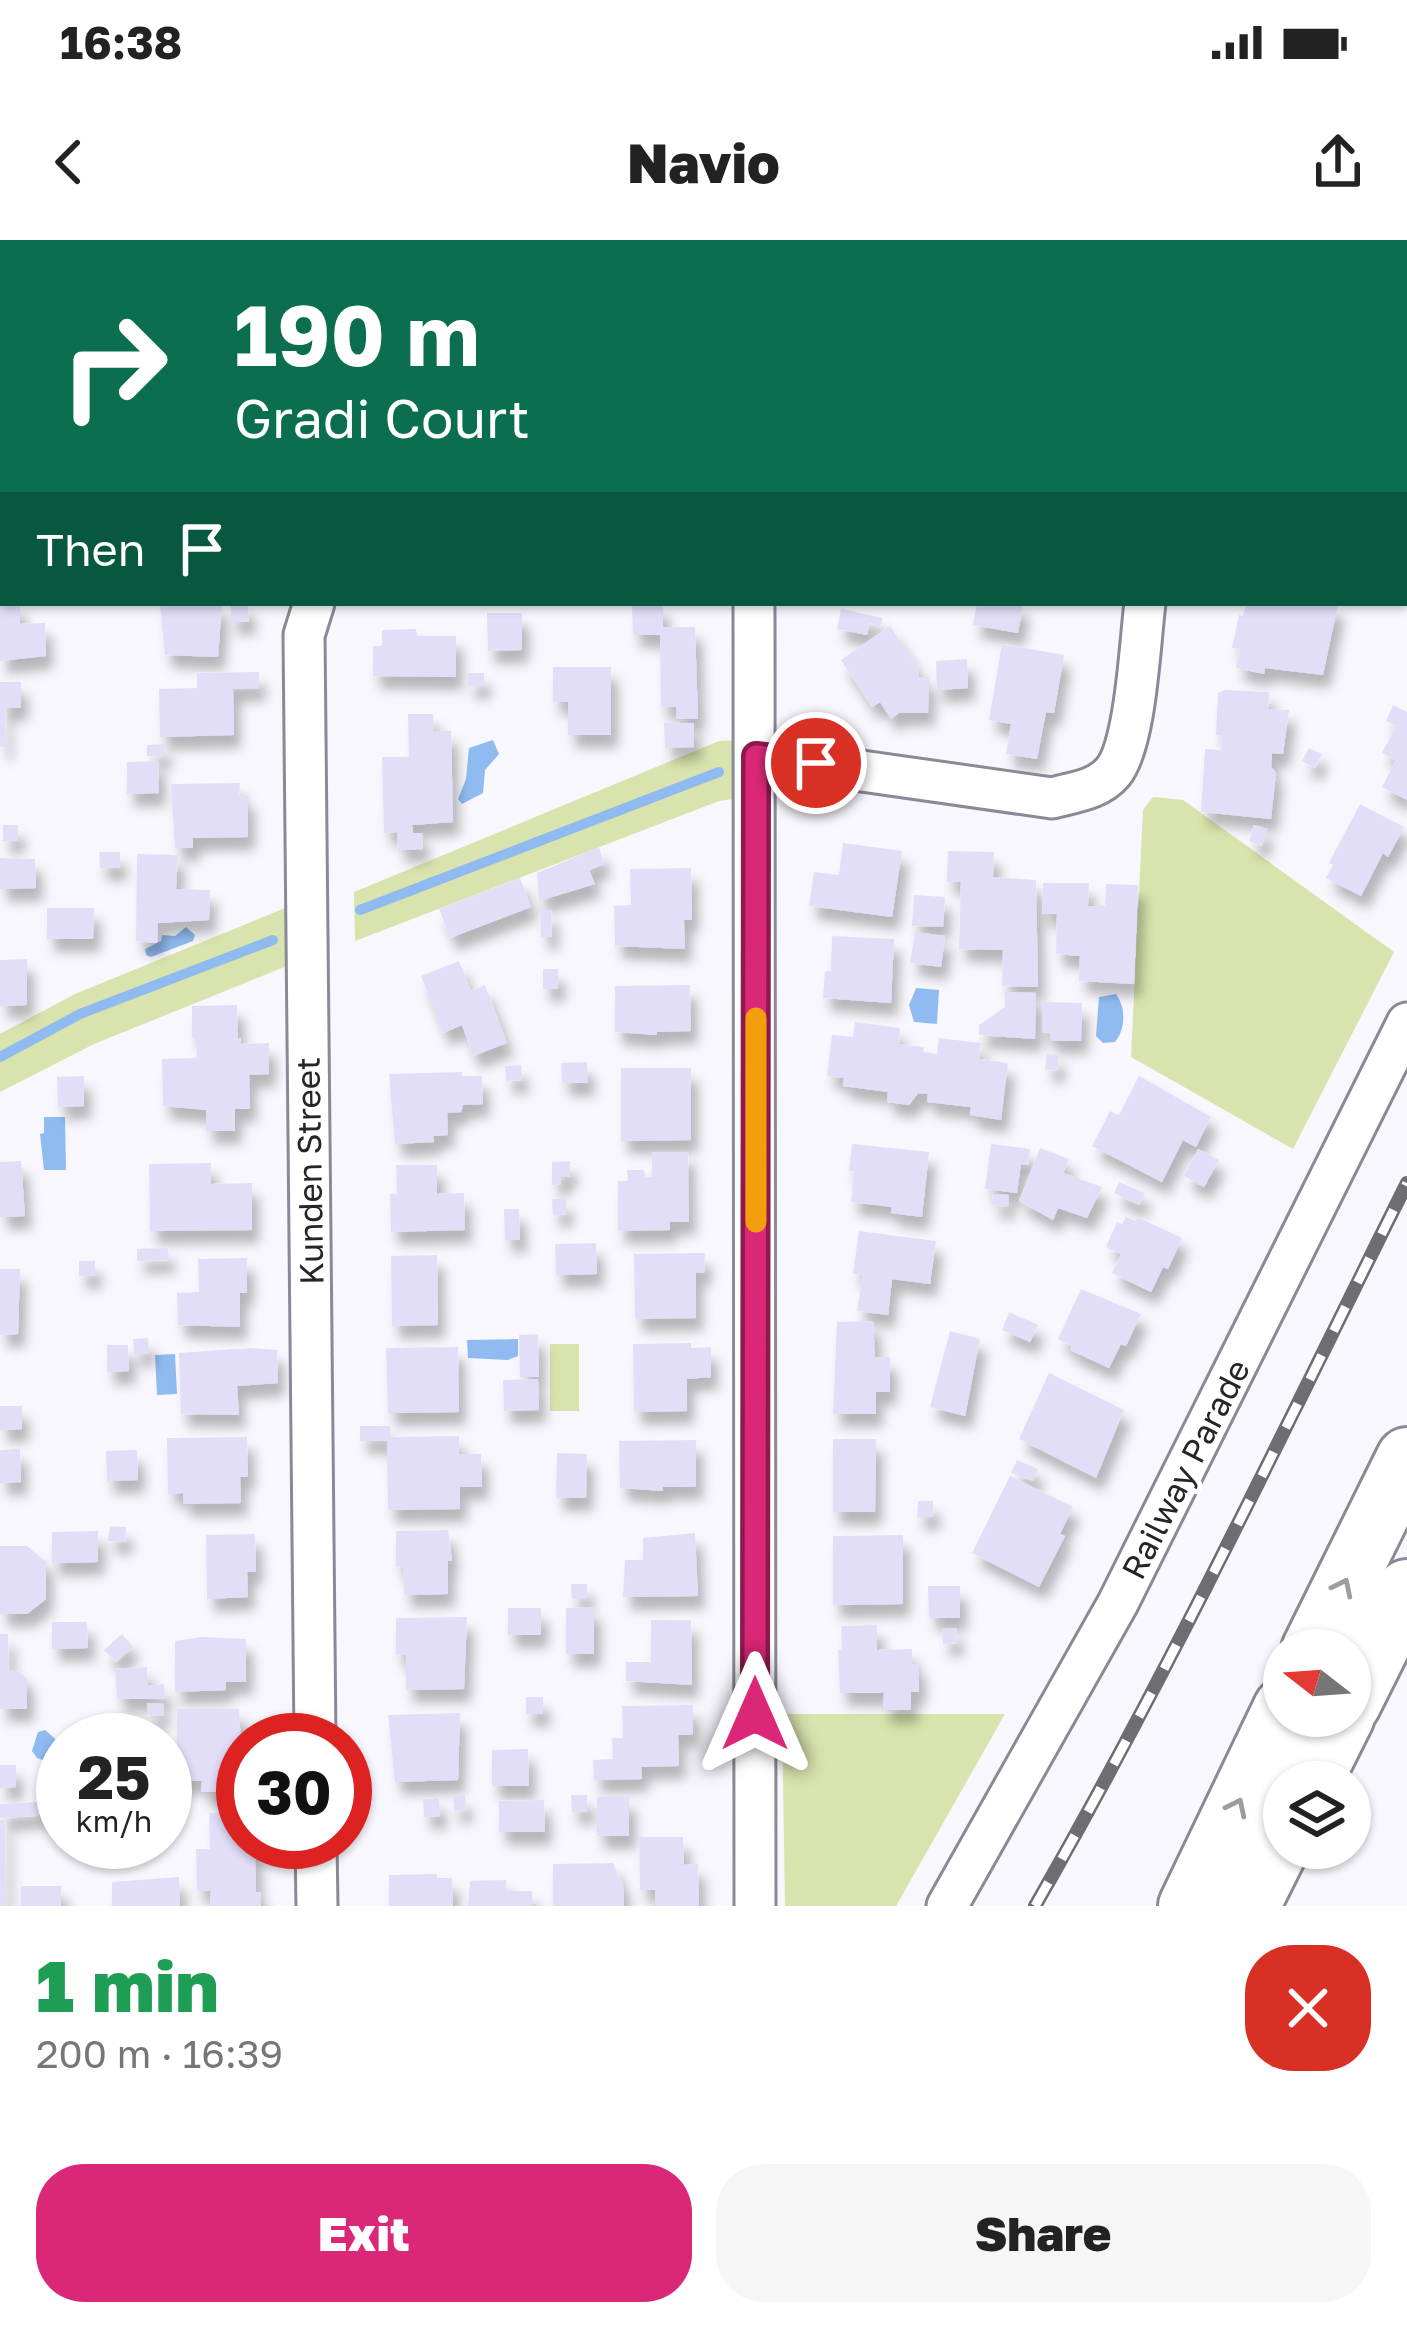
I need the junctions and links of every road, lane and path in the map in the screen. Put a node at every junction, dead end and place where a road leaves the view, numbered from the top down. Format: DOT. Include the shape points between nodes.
graph roads {
  1 [pos="313,606"];
  2 [pos="754,606"];
  3 [pos="1145,606"];
  4 [pos="756,756"];
  5 [pos="1407,1023"];
  6 [pos="1407,1458"];
  7 [pos="1407,1590"];
  8 [pos="1322,1629"];
  9 [pos="1371,1662"];
  10 [pos="315,1713"];
  11 [pos="1270,1737"];
  12 [pos="316,1869"];
  13 [pos="1268,1869"];
  14 [pos="316,1906"];
  15 [pos="755,1906"];
  16 [pos="947,1906"];
  17 [pos="1190,1906"];
  18 [pos="1249,1906"];
  1 -- 10 [label="street, Kunden Street" via="304,635"];
  2 -- 4 [label="street"];
  3 -- 4 [label="street" via="1129,730 1115,770 1094,788 1052,798"];
  4 -- 15 [label="street"];
  5 -- 16 [label="street, Railway Parade" via="1118,1603"];
  8 -- 6 [label="main road, one-way"];
  7 -- 9 [label="main road"];
  17 -- 11 [label="main road, one-way"];
  12 -- 14 [label="street"];
  13 -- 18 [label="main road"];
}
